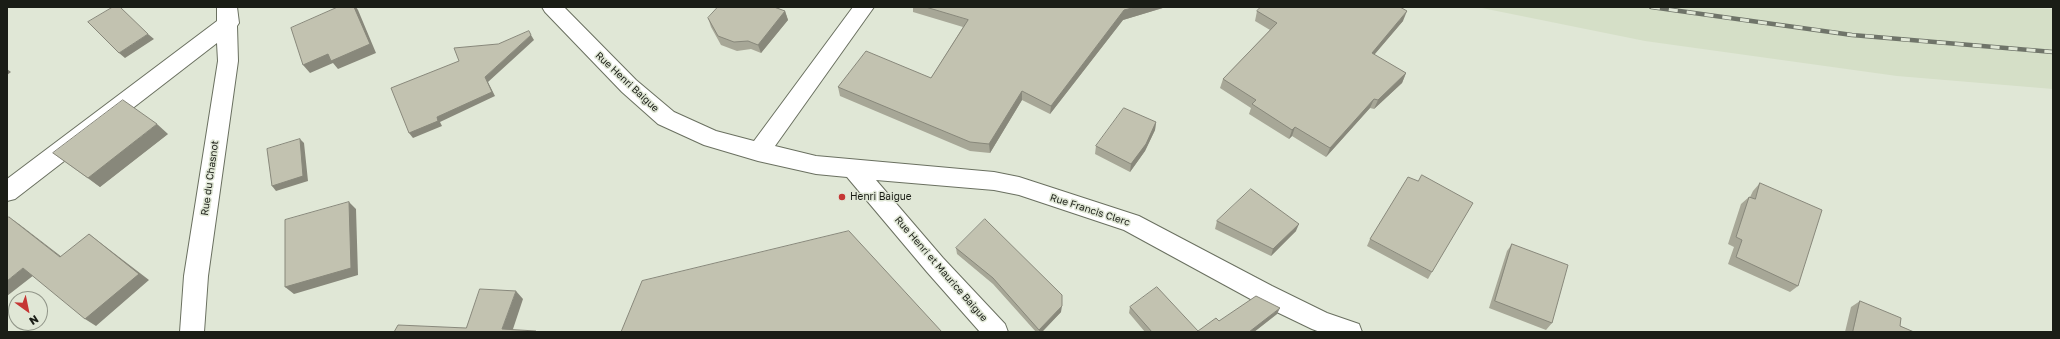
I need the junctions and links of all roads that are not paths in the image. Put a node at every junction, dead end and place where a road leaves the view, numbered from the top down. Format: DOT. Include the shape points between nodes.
graph roads {
  1 [pos="552,7"];
  2 [pos="864,7"];
  3 [pos="228,15"];
  4 [pos="758,152"];
  5 [pos="854,170"];
  6 [pos="7,192"];
  7 [pos="192,332"];
  8 [pos="996,332"];
  9 [pos="1350,332"];
  1 -- 4 [label="street, Rue Henri Baigue" via="629,86 666,118 712,139"];
  2 -- 4 [label="street"];
  3 -- 6 [label="street, Rue du Chasnot"];
  3 -- 7 [label="street, Rue du Chasnot" via="228,61 196,276"];
  4 -- 5 [label="street, Rue Henri Baigue" via="816,165"];
  5 -- 8 [label="street, Rue Henri et Maurice Baigue"];
  5 -- 9 [label="street, Rue Francis Clerc" via="897,171 1020,186 1131,222 1264,294 1320,321"];
}
